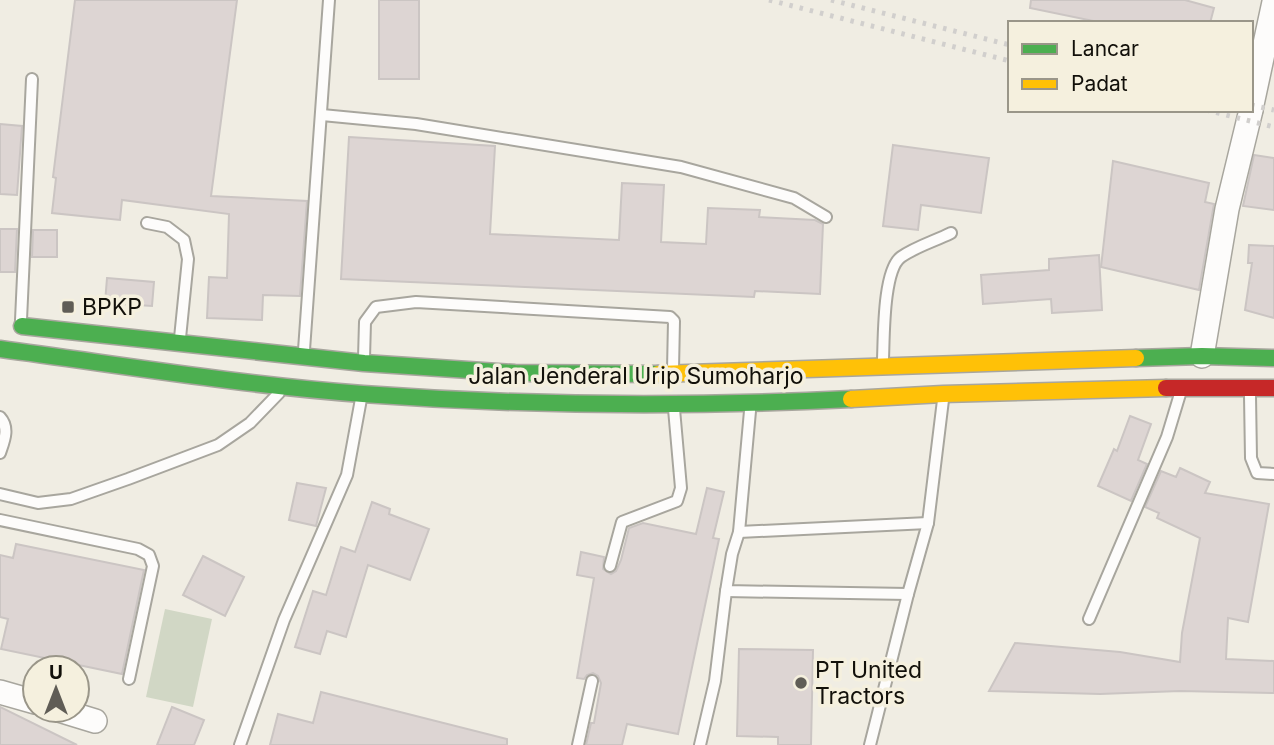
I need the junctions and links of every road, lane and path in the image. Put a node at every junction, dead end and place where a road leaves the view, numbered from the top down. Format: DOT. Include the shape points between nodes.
graph roads {
  1 [pos="329,0"];
  2 [pos="1268,0"];
  3 [pos="1274,2"];
  4 [pos="1267,69"];
  5 [pos="32,79"];
  6 [pos="1253,105"];
  7 [pos="1251,112"];
  8 [pos="322,115"];
  9 [pos="826,216"];
  10 [pos="147,223"];
  11 [pos="951,233"];
  12 [pos="16,325"];
  13 [pos="179,345"];
  14 [pos="0,349"];
  15 [pos="1202,356"];
  16 [pos="1274,358"];
  17 [pos="882,369"];
  18 [pos="295,371"];
  19 [pos="673,374"];
  20 [pos="363,378"];
  21 [pos="1182,388"];
  22 [pos="1250,388"];
  23 [pos="1274,388"];
  24 [pos="943,394"];
  25 [pos="673,403"];
  26 [pos="751,404"];
  27 [pos="0,417"];
  28 [pos="0,453"];
  29 [pos="1274,474"];
  30 [pos="0,494"];
  31 [pos="0,520"];
  32 [pos="928,523"];
  33 [pos="739,531"];
  34 [pos="610,566"];
  35 [pos="726,591"];
  36 [pos="908,594"];
  37 [pos="1088,619"];
  38 [pos="129,679"];
  39 [pos="592,681"];
  40 [pos="0,692"];
  41 [pos="21,698"];
  42 [pos="91,720"];
  43 [pos="95,721"];
  44 [pos="240,745"];
  45 [pos="578,745"];
  46 [pos="700,745"];
  47 [pos="870,745"];
  1 -- 8 [label="lane"];
  2 -- 3 [label="street"];
  3 -- 4 [label="street"];
  4 -- 6 [label="street"];
  5 -- 12 [label="lane"];
  7 -- 15 [label="street" via="1227,209"];
  8 -- 9 [label="lane" via="416,124 681,167 794,198"];
  8 -- 18 [label="lane"];
  10 -- 13 [label="lane" via="167,227 184,240 188,259"];
  11 -- 17 [label="lane" via="894,264 887,292"];
  12 -- 13 [label="highway, Jalan Jenderal Urip Sumoharjo"];
  13 -- 18 [label="highway, Jalan Jenderal Urip Sumoharjo"];
  14 -- 18 [label="highway, Jalan Jenderal Urip Sumoharjo"];
  15 -- 16 [label="highway, Jalan Jenderal Urip Sumoharjo"];
  15 -- 17 [label="highway, Jalan Jenderal Urip Sumoharjo"];
  17 -- 19 [label="highway, Jalan Jenderal Urip Sumoharjo"];
  18 -- 20 [label="highway, Jalan Jenderal Urip Sumoharjo"];
  18 -- 20 [label="highway, Jalan Jenderal Urip Sumoharjo"];
  18 -- 30 [label="lane" via="250,423 218,445 71,499 38,503"];
  19 -- 20 [label="highway, Jalan Jenderal Urip Sumoharjo"];
  19 -- 20 [label="lane" via="674,321 670,317 416,302 376,307 365,322"];
  20 -- 25 [label="highway, Jalan Jenderal Urip Sumoharjo" via="519,402"];
  20 -- 44 [label="lane" via="347,475 284,620"];
  21 -- 22 [label="highway, Jalan Jenderal Urip Sumoharjo"];
  21 -- 24 [label="highway, Jalan Jenderal Urip Sumoharjo"];
  21 -- 37 [label="lane" via="1167,438"];
  22 -- 23 [label="highway, Jalan Jenderal Urip Sumoharjo"];
  22 -- 29 [label="lane" via="1251,458 1257,472"];
  24 -- 26 [label="highway, Jalan Jenderal Urip Sumoharjo"];
  24 -- 32 [label="lane"];
  25 -- 26 [label="highway, Jalan Jenderal Urip Sumoharjo"];
  25 -- 34 [label="lane" via="681,488 677,501 622,522"];
  26 -- 33 [label="lane"];
  27 -- 28 [label="lane" via="6,434"];
  31 -- 38 [label="lane" via="149,555 153,566"];
  32 -- 33 [label="lane"];
  32 -- 36 [label="lane"];
  33 -- 35 [label="lane"];
  35 -- 36 [label="lane"];
  35 -- 46 [label="lane" via="715,681"];
  36 -- 47 [label="lane"];
  39 -- 45 [label="lane"];
  40 -- 41 [label="street"];
  42 -- 43 [label="street"];
}
